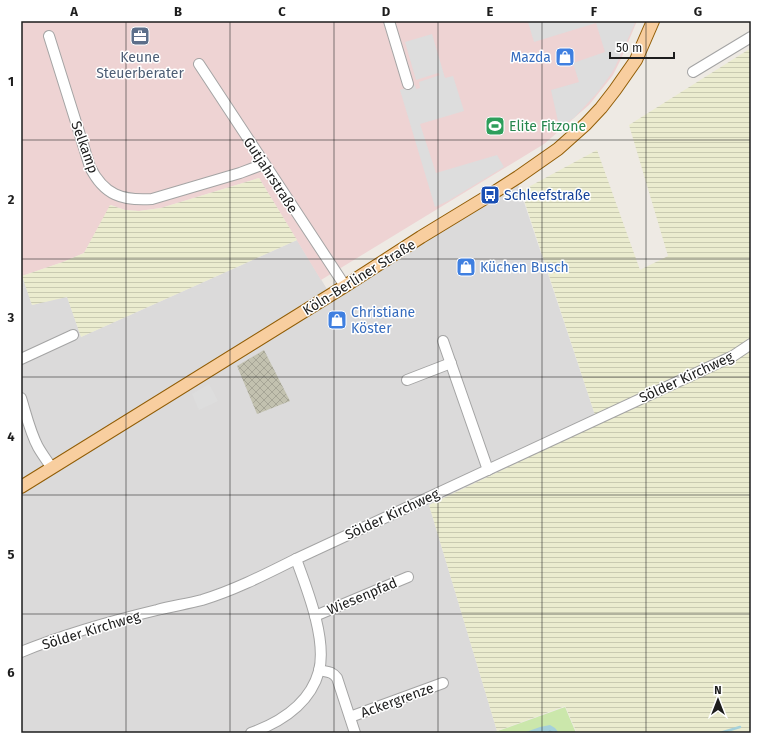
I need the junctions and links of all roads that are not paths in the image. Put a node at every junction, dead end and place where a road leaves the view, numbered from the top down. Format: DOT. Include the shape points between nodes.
graph roads {
  1 [pos="389,21"];
  2 [pos="653,21"];
  3 [pos="49,36"];
  4 [pos="751,37"];
  5 [pos="199,64"];
  6 [pos="693,72"];
  7 [pos="408,84"];
  8 [pos="264,164"];
  9 [pos="344,286"];
  10 [pos="73,336"];
  11 [pos="443,341"];
  12 [pos="751,344"];
  13 [pos="21,360"];
  14 [pos="451,363"];
  15 [pos="407,380"];
  16 [pos="21,398"];
  17 [pos="52,468"];
  18 [pos="488,470"];
  19 [pos="21,487"];
  20 [pos="296,558"];
  21 [pos="408,577"];
  22 [pos="315,616"];
  23 [pos="21,652"];
  24 [pos="319,670"];
  25 [pos="443,683"];
  26 [pos="350,717"];
  27 [pos="251,733"];
  28 [pos="355,733"];
  1 -- 7 [label="street"];
  2 -- 9 [label="main road, Köln-Berliner Straße" via="636,60 615,90 586,124 558,149 518,177"];
  3 -- 8 [label="street, Selkamp" via="90,167 101,185 112,193 140,200 152,199"];
  4 -- 6 [label="street"];
  5 -- 8 [label="street, Gutjahrstraße"];
  8 -- 9 [label="street, Gutjahrstraße"];
  9 -- 17 [label="main road, Köln-Berliner Straße"];
  10 -- 13 [label="street"];
  11 -- 14 [label="street"];
  12 -- 18 [label="street, Sölder Kirchweg" via="733,356"];
  14 -- 15 [label="street"];
  14 -- 18 [label="street"];
  16 -- 17 [label="street" via="33,436"];
  17 -- 19 [label="main road, Köln-Berliner Straße"];
  18 -- 20 [label="street, Sölder Kirchweg"];
  20 -- 22 [label="street"];
  20 -- 23 [label="street, Sölder Kirchweg" via="259,578 223,593 89,628"];
  21 -- 22 [label="street, Wiesenpfad"];
  22 -- 24 [label="street" via="320,640"];
  24 -- 26 [label="street" via="331,672 337,678"];
  24 -- 27 [label="street" via="310,691 299,705 282,719"];
  25 -- 26 [label="street, Ackergrenze"];
  26 -- 28 [label="street"];
}
